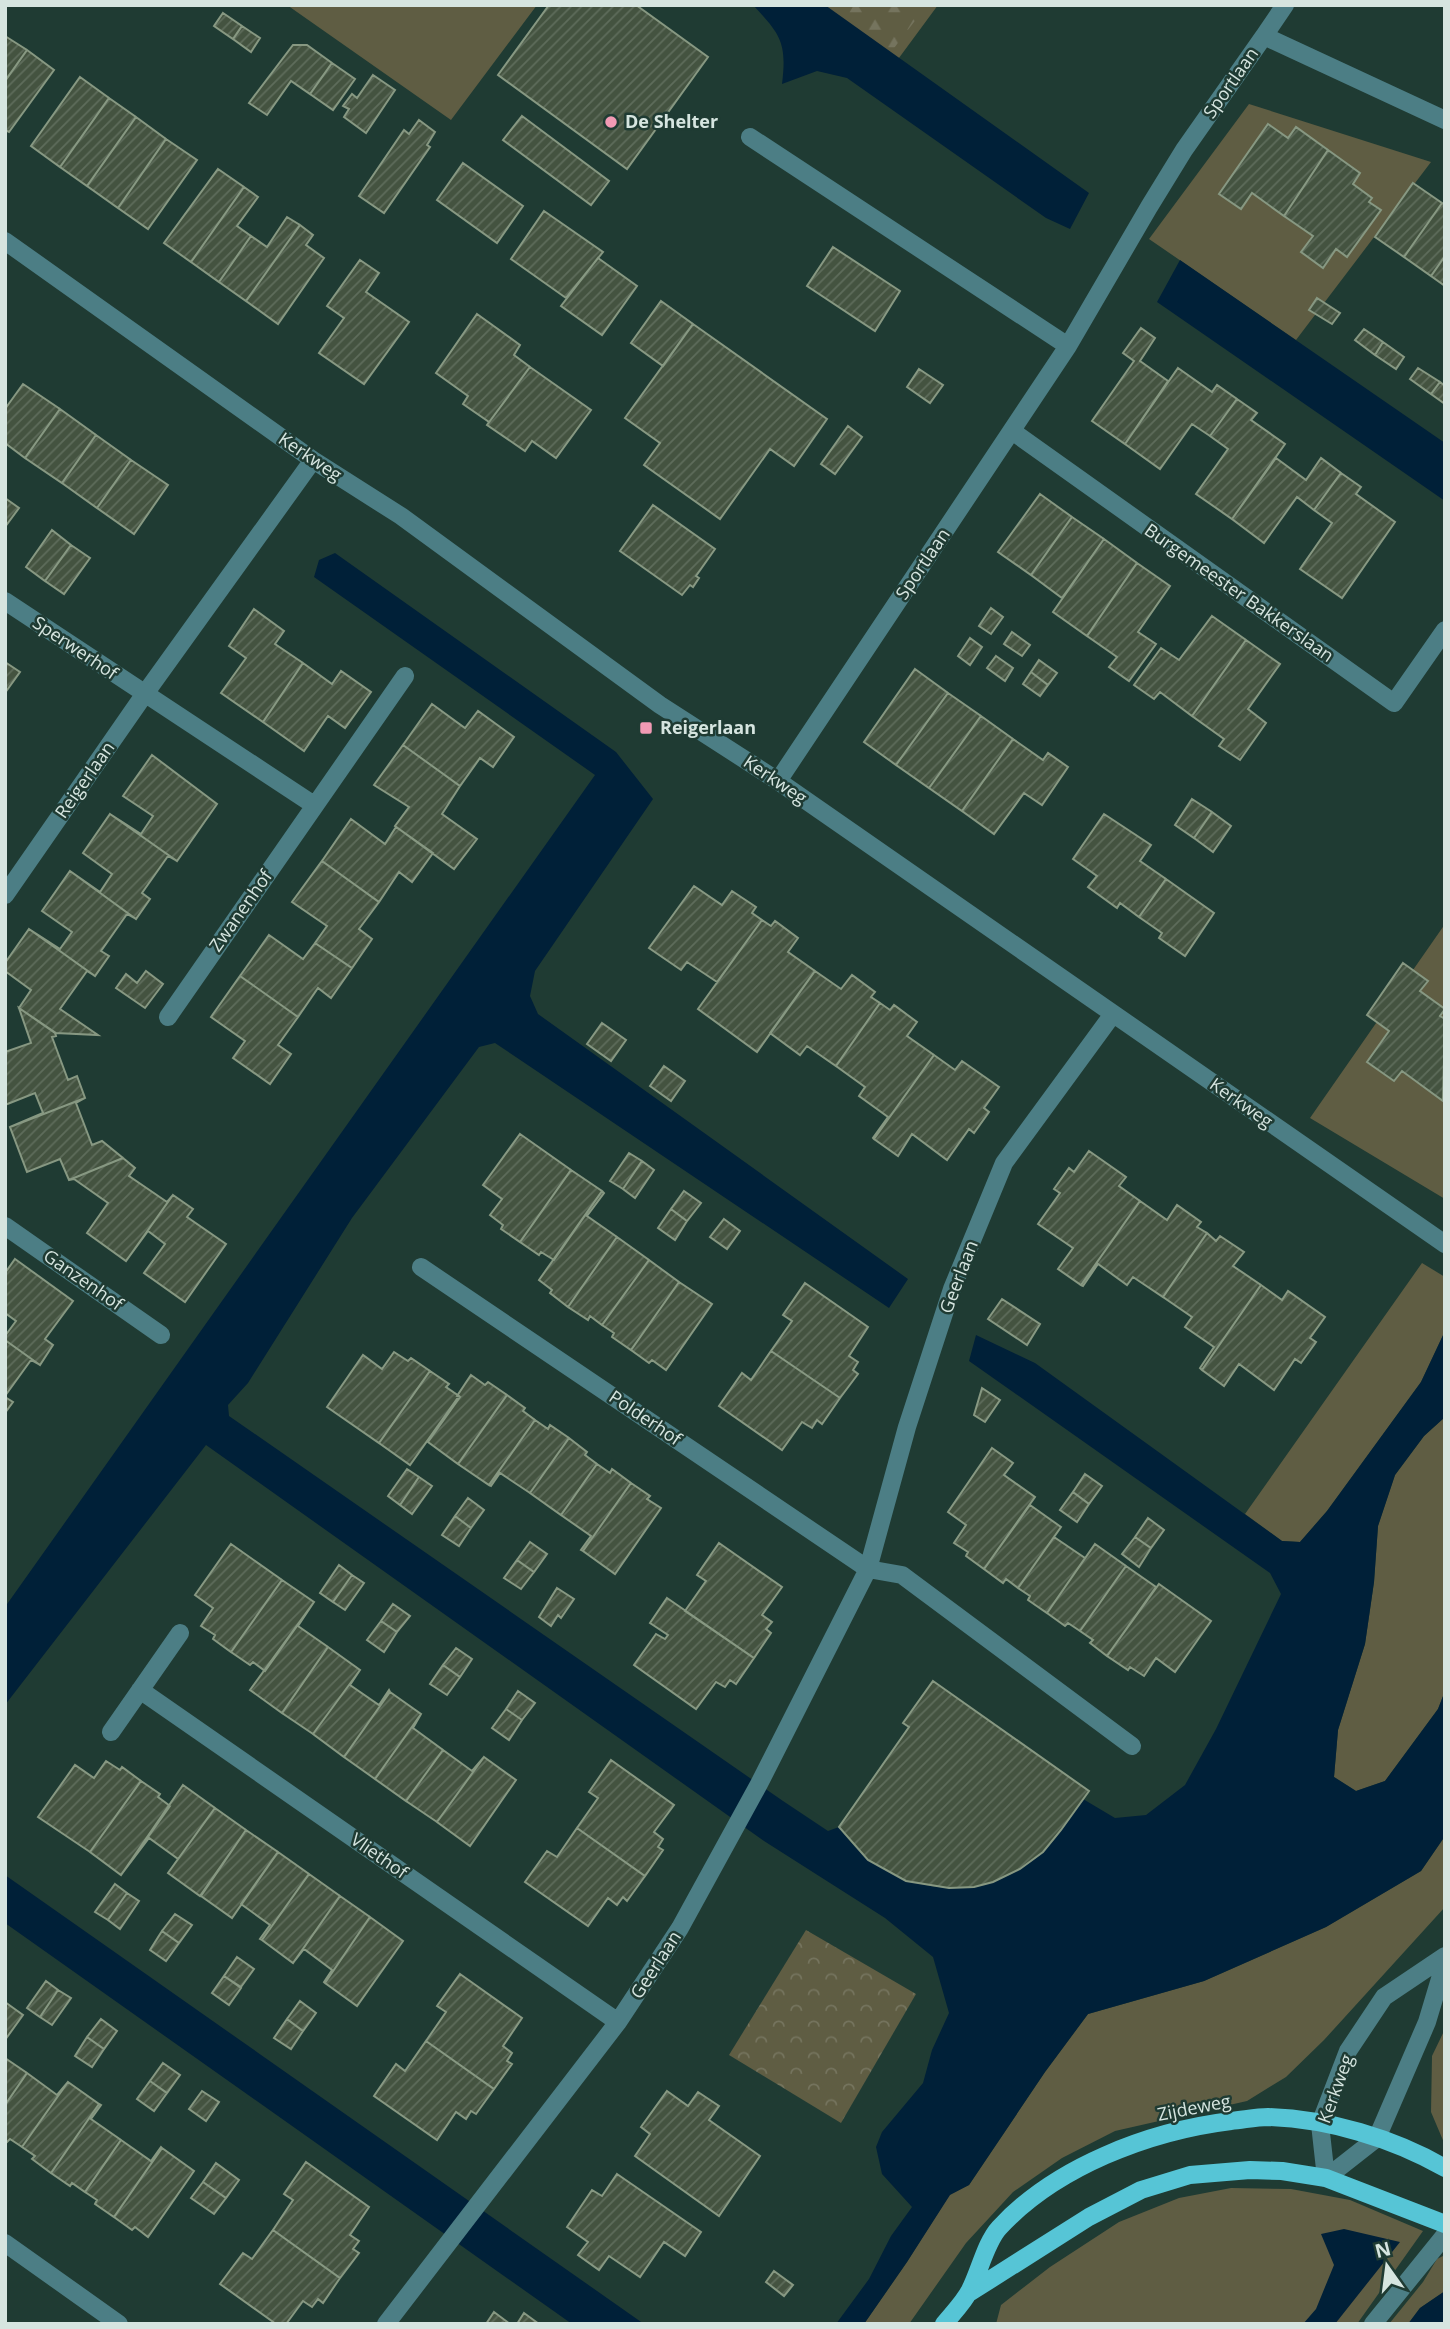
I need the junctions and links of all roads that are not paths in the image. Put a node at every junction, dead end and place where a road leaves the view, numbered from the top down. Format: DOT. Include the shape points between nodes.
graph roads {
  1 [pos="1285,5"];
  2 [pos="1264,36"];
  3 [pos="1445,120"];
  4 [pos="750,137"];
  5 [pos="5,241"];
  6 [pos="1068,346"];
  7 [pos="1012,431"];
  8 [pos="313,460"];
  9 [pos="5,601"];
  10 [pos="1445,630"];
  11 [pos="405,676"];
  12 [pos="144,695"];
  13 [pos="778,781"];
  14 [pos="314,805"];
  15 [pos="5,895"];
  16 [pos="1113,1014"];
  17 [pos="168,1017"];
  18 [pos="5,1226"];
  19 [pos="1445,1244"];
  20 [pos="421,1267"];
  21 [pos="161,1335"];
  22 [pos="868,1569"];
  23 [pos="180,1633"];
  24 [pos="140,1690"];
  25 [pos="111,1732"];
  26 [pos="1132,1746"];
  27 [pos="1445,1956"];
  28 [pos="1445,1962"];
  29 [pos="618,2022"];
  30 [pos="1320,2124"];
  31 [pos="1377,2138"];
  32 [pos="1445,2168"];
  33 [pos="1326,2178"];
  34 [pos="1445,2224"];
  35 [pos="1445,2235"];
  36 [pos="5,2243"];
  37 [pos="969,2293"];
  38 [pos="119,2324"];
  39 [pos="387,2324"];
  40 [pos="944,2324"];
  41 [pos="1373,2324"];
  1 -- 2 [label="street, Sportlaan"];
  2 -- 3 [label="street, Sportlaan"];
  2 -- 6 [label="street, Sportlaan" via="1184,150"];
  4 -- 6 [label="street"];
  5 -- 8 [label="street, Kerkweg"];
  6 -- 7 [label="street, Sportlaan"];
  7 -- 10 [label="street, Burgemeester Bakkerslaan" via="1394,703"];
  7 -- 13 [label="street, Sportlaan"];
  8 -- 12 [label="street, Reigerlaan"];
  8 -- 13 [label="street, Kerkweg" via="401,516 660,705"];
  9 -- 12 [label="street, Sperwerhof"];
  11 -- 14 [label="street, Zwanenhof"];
  12 -- 14 [label="street"];
  12 -- 15 [label="street, Reigerlaan"];
  13 -- 16 [label="street, Kerkweg"];
  14 -- 17 [label="street, Zwanenhof"];
  16 -- 19 [label="street, Kerkweg"];
  16 -- 22 [label="street, Geerlaan" via="1004,1163 948,1302"];
  18 -- 21 [label="street, Ganzenhof"];
  20 -- 22 [label="street, Polderhof"];
  22 -- 26 [label="street" via="902,1575"];
  22 -- 29 [label="street, Geerlaan" via="727,1843 680,1928"];
  23 -- 24 [label="street"];
  24 -- 25 [label="street"];
  24 -- 29 [label="street, Vliethof"];
  27 -- 30 [label="street, Kerkweg" via="1384,1997 1348,2051"];
  28 -- 31 [label="street" via="1427,2022"];
  29 -- 39 [label="street, Geerlaan"];
  30 -- 31 [label="main road, Zijdeweg"];
  30 -- 33 [label="street, Kerkweg"];
  30 -- 37 [label="main road, Zijdeweg" via="1266,2117 1217,2123 1160,2134 1098,2160 1055,2181 1014,2212 996,2231"];
  31 -- 32 [label="main road, Zijdeweg"];
  31 -- 33 [label="street"];
  33 -- 34 [label="main road, Zijdeweg"];
  33 -- 37 [label="main road, Zijdeweg" via="1250,2170 1190,2175 1141,2190 1089,2217"];
  35 -- 41 [label="street"];
  36 -- 38 [label="street"];
  37 -- 40 [label="main road, Zijdeweg"];
}
